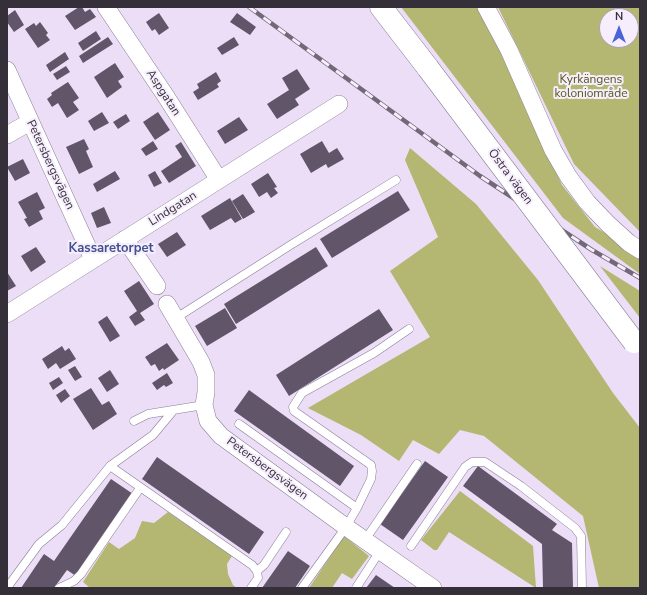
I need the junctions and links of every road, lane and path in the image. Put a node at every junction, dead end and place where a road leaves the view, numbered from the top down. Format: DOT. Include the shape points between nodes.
graph roads {
  1 [pos="106,7"];
  2 [pos="381,7"];
  3 [pos="486,7"];
  4 [pos="7,70"];
  5 [pos="339,104"];
  6 [pos="30,122"];
  7 [pos="7,135"];
  8 [pos="219,180"];
  9 [pos="396,180"];
  10 [pos="125,239"];
  11 [pos="640,250"];
  12 [pos="93,259"];
  13 [pos="157,286"];
  14 [pos="172,311"];
  15 [pos="7,314"];
  16 [pos="409,329"];
  17 [pos="637,344"];
  18 [pos="204,405"];
  19 [pos="173,411"];
  20 [pos="134,422"];
  21 [pos="239,424"];
  22 [pos="418,464"];
  23 [pos="110,466"];
  24 [pos="140,488"];
  25 [pos="357,508"];
  26 [pos="346,527"];
  27 [pos="286,532"];
  28 [pos="365,540"];
  29 [pos="411,546"];
  30 [pos="380,551"];
  31 [pos="257,571"];
  32 [pos="9,585"];
  33 [pos="59,588"];
  34 [pos="251,588"];
  35 [pos="302,588"];
  36 [pos="356,588"];
  37 [pos="433,588"];
  38 [pos="582,588"];
  1 -- 8 [label="street, Aspgatan" via="168,98"];
  2 -- 17 [label="street, Östra vägen, bridge"];
  3 -- 11 [label="street" via="509,50 553,150 568,176 587,202 608,224"];
  4 -- 6 [label="street, Petersbergsvägen"];
  5 -- 8 [label="street, Lindgatan"];
  6 -- 7 [label="street"];
  6 -- 12 [label="street, Petersbergsvägen"];
  8 -- 10 [label="street, Lindgatan"];
  9 -- 14 [label="lane" via="289,246"];
  10 -- 12 [label="street, Lindgatan"];
  10 -- 13 [label="street"];
  12 -- 15 [label="street, Lindgatan"];
  14 -- 18 [label="street, Petersbergsvägen" via="202,362 206,375"];
  16 -- 25 [label="lane" via="374,353 302,393 293,407 294,411 371,465 371,479"];
  18 -- 19 [label="lane"];
  18 -- 26 [label="street, Petersbergsvägen" via="208,421 221,436"];
  19 -- 20 [label="lane" via="148,414"];
  19 -- 23 [label="lane" via="153,435"];
  21 -- 25 [label="lane"];
  22 -- 28 [label="lane"];
  23 -- 24 [label="lane"];
  23 -- 32 [label="lane" via="62,524 39,544"];
  24 -- 31 [label="lane" via="252,565"];
  24 -- 33 [label="lane" via="81,574"];
  25 -- 26 [label="lane"];
  26 -- 28 [label="street, Petersbergsvägen"];
  26 -- 35 [label="lane"];
  27 -- 31 [label="lane" via="264,565"];
  28 -- 30 [label="street, Petersbergsvägen"];
  29 -- 38 [label="lane" via="465,467 472,462 485,462 575,528 581,536"];
  30 -- 36 [label="lane"];
  30 -- 37 [label="street, Petersbergsvägen" via="417,581"];
  31 -- 34 [label="lane" via="258,578"];
}
